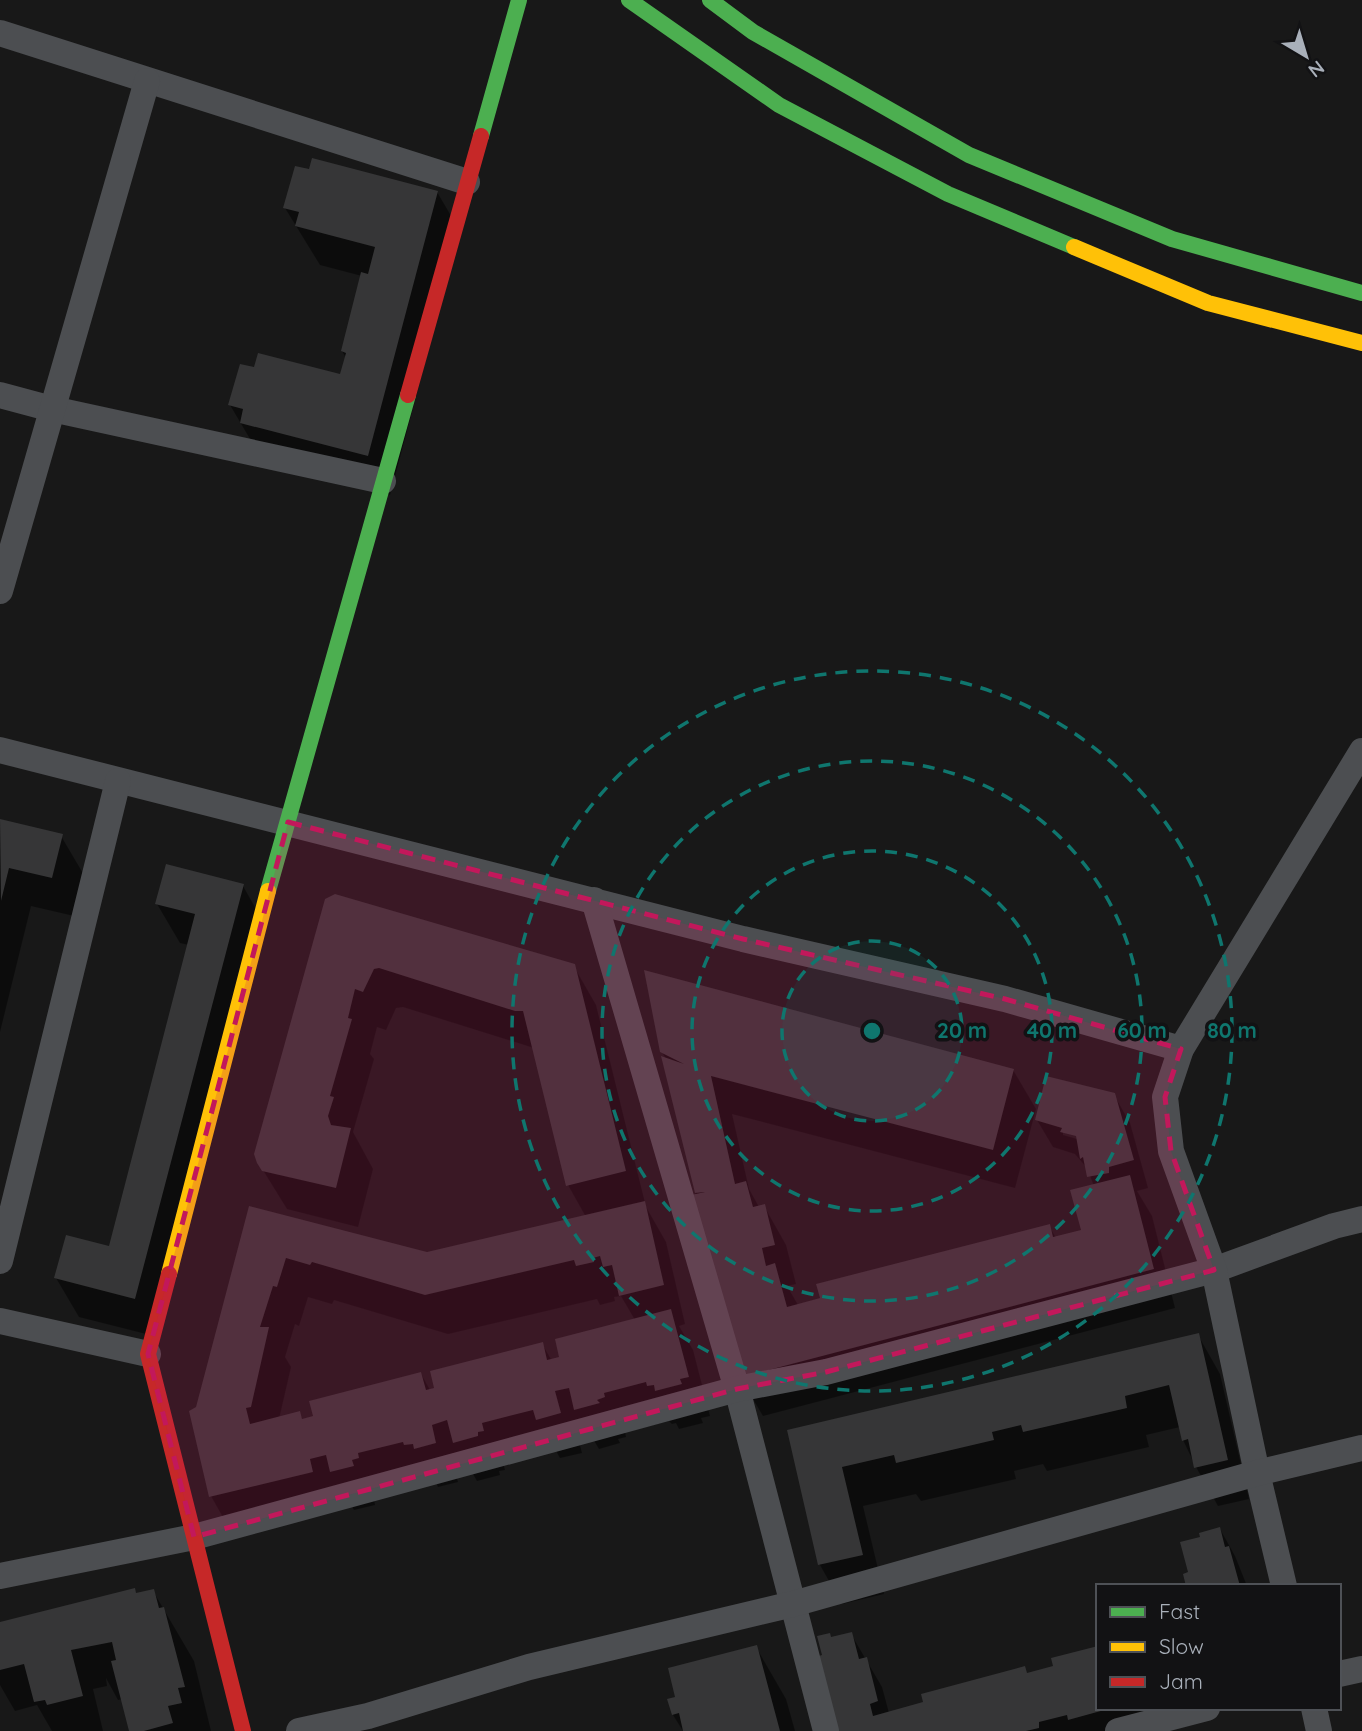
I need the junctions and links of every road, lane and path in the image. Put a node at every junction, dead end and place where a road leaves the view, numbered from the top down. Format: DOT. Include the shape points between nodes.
graph roads {
  1 [pos="519,0"];
  2 [pos="629,0"];
  3 [pos="710,0"];
  4 [pos="0,33"];
  5 [pos="147,81"];
  6 [pos="467,182"];
  7 [pos="1362,293"];
  8 [pos="1362,343"];
  9 [pos="0,395"];
  10 [pos="52,410"];
  11 [pos="383,481"];
  12 [pos="0,591"];
  13 [pos="0,750"];
  14 [pos="1362,751"];
  15 [pos="118,781"];
  16 [pos="288,822"];
  17 [pos="594,900"];
  18 [pos="1181,1049"];
  19 [pos="1362,1219"];
  20 [pos="0,1261"];
  21 [pos="1214,1270"];
  22 [pos="0,1321"];
  23 [pos="148,1354"];
  24 [pos="737,1389"];
  25 [pos="1362,1448"];
  26 [pos="1257,1473"];
  27 [pos="194,1537"];
  28 [pos="0,1576"];
  29 [pos="1284,1584"];
  30 [pos="793,1604"];
  31 [pos="1362,1669"];
  32 [pos="1341,1674"];
  33 [pos="1199,1710"];
  34 [pos="1314,1710"];
  35 [pos="243,1731"];
  36 [pos="299,1731"];
  37 [pos="826,1731"];
  38 [pos="1118,1731"];
  39 [pos="1319,1731"];
  1 -- 6 [label="street"];
  2 -- 8 [label="street" via="779,105 948,194 1208,303"];
  3 -- 7 [label="street" via="753,32 969,155 1172,239"];
  4 -- 5 [label="street"];
  5 -- 6 [label="street"];
  5 -- 10 [label="street"];
  6 -- 11 [label="street"];
  9 -- 10 [label="street"];
  10 -- 11 [label="street"];
  10 -- 12 [label="street"];
  11 -- 16 [label="street"];
  13 -- 15 [label="street"];
  14 -- 18 [label="street"];
  15 -- 16 [label="street"];
  15 -- 20 [label="street"];
  16 -- 17 [label="street"];
  16 -- 23 [label="street"];
  17 -- 18 [label="street" via="1005,999"];
  17 -- 24 [label="street"];
  18 -- 21 [label="street" via="1165,1097 1171,1151"];
  19 -- 21 [label="street"];
  21 -- 24 [label="street" via="825,1372"];
  21 -- 26 [label="street"];
  22 -- 23 [label="street"];
  23 -- 27 [label="street"];
  24 -- 27 [label="street"];
  24 -- 30 [label="street"];
  25 -- 26 [label="street"];
  26 -- 29 [label="street"];
  26 -- 30 [label="street"];
  27 -- 28 [label="street"];
  27 -- 35 [label="street"];
  30 -- 36 [label="street" via="529,1667 368,1716"];
  30 -- 37 [label="street"];
  31 -- 32 [label="street"];
  33 -- 38 [label="street"];
  34 -- 39 [label="street"];
}
